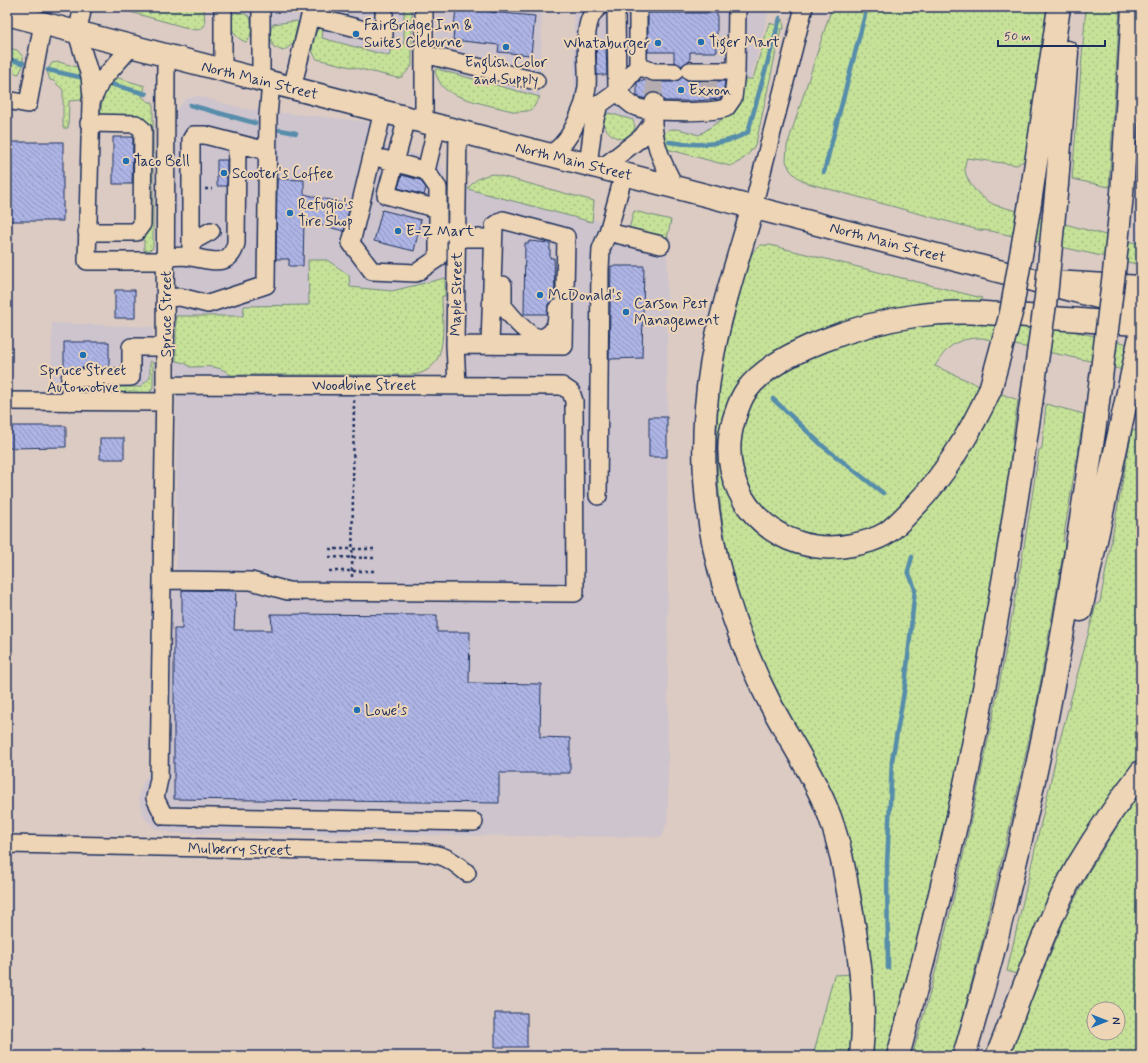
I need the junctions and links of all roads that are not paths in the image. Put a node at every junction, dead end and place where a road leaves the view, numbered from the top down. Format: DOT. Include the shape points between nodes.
graph roads {
  1 [pos="83,7"];
  2 [pos="223,7"];
  3 [pos="261,7"];
  4 [pos="384,7"];
  5 [pos="424,7"];
  6 [pos="599,7"];
  7 [pos="616,7"];
  8 [pos="638,7"];
  9 [pos="737,7"];
  10 [pos="804,7"];
  11 [pos="1059,7"];
  12 [pos="1069,7"];
  13 [pos="1133,7"];
  14 [pos="310,11"];
  15 [pos="7,14"];
  16 [pos="43,24"];
  17 [pos="77,33"];
  18 [pos="131,48"];
  19 [pos="424,54"];
  20 [pos="166,56"];
  21 [pos="638,66"];
  22 [pos="223,70"];
  23 [pos="736,71"];
  24 [pos="266,81"];
  25 [pos="536,81"];
  26 [pos="292,88"];
  27 [pos="617,92"];
  28 [pos="92,97"];
  29 [pos="7,100"];
  30 [pos="591,104"];
  31 [pos="383,112"];
  32 [pos="654,112"];
  33 [pos="423,122"];
  34 [pos="89,123"];
  35 [pos="458,131"];
  36 [pos="237,143"];
  37 [pos="267,151"];
  38 [pos="549,155"];
  39 [pos="372,157"];
  40 [pos="395,162"];
  41 [pos="595,166"];
  42 [pos="426,171"];
  43 [pos="624,174"];
  44 [pos="675,187"];
  45 [pos="753,207"];
  46 [pos="438,209"];
  47 [pos="211,231"];
  48 [pos="438,231"];
  49 [pos="87,232"];
  50 [pos="608,232"];
  51 [pos="456,235"];
  52 [pos="558,235"];
  53 [pos="493,244"];
  54 [pos="661,245"];
  55 [pos="191,249"];
  56 [pos="166,259"];
  57 [pos="1036,281"];
  58 [pos="1141,287"];
  59 [pos="166,298"];
  60 [pos="1141,308"];
  61 [pos="1141,324"];
  62 [pos="1141,332"];
  63 [pos="456,345"];
  64 [pos="490,346"];
  65 [pos="166,347"];
  66 [pos="457,385"];
  67 [pos="165,394"];
  68 [pos="7,401"];
  69 [pos="70,402"];
  70 [pos="598,496"];
  71 [pos="162,576"];
  72 [pos="1042,741"];
  73 [pos="1141,772"];
  74 [pos="474,822"];
  75 [pos="7,844"];
  76 [pos="467,873"];
  77 [pos="861,1056"];
  78 [pos="898,1056"];
  79 [pos="964,1056"];
  80 [pos="997,1056"];
  1 -- 17 [label="street"];
  2 -- 22 [label="street"];
  3 -- 24 [label="street"];
  4 -- 14 [label="street" via="384,35"];
  5 -- 19 [label="street"];
  6 -- 30 [label="street" via="591,16 587,33 587,88"];
  7 -- 27 [label="street"];
  8 -- 21 [label="street"];
  9 -- 23 [label="street"];
  10 -- 45 [label="street"];
  11 -- 61 [label="main road, bridge" via="1011,313 990,390 976,421 939,479 899,522 884,534 865,543 824,549 804,546 770,529 744,500 735,479 729,456 730,432 745,392 771,366 826,340 899,319 963,311"];
  12 -- 78 [label="main road, bridge" via="1057,184 1041,335 1000,599 968,770 928,945"];
  13 -- 72 [label="main road, bridge" via="1122,194 1114,273 1096,418 1071,582"];
  14 -- 26 [label="street"];
  15 -- 16 [label="main road, North Main Street"];
  16 -- 17 [label="main road, North Main Street"];
  16 -- 29 [label="street" via="28,104"];
  17 -- 18 [label="main road, North Main Street"];
  17 -- 28 [label="street" via="90,76"];
  18 -- 20 [label="main road, North Main Street"];
  18 -- 28 [label="street" via="101,81"];
  19 -- 25 [label="street"];
  19 -- 33 [label="street"];
  20 -- 22 [label="main road, North Main Street"];
  20 -- 56 [label="street, Spruce Street"];
  21 -- 23 [label="street" via="654,76 682,71 709,75"];
  21 -- 27 [label="street"];
  22 -- 24 [label="main road, North Main Street"];
  23 -- 32 [label="street" via="733,98 729,106 722,109 709,106"];
  24 -- 26 [label="main road, North Main Street"];
  24 -- 37 [label="street"];
  26 -- 31 [label="main road, North Main Street"];
  27 -- 30 [label="street"];
  27 -- 32 [label="street" via="635,107"];
  28 -- 34 [label="street"];
  30 -- 38 [label="street" via="559,149"];
  30 -- 41 [label="street"];
  31 -- 33 [label="main road, North Main Street"];
  31 -- 39 [label="street"];
  32 -- 41 [label="street" via="642,137"];
  32 -- 44 [label="street" via="655,141"];
  33 -- 35 [label="main road, North Main Street"];
  33 -- 40 [label="street"];
  33 -- 42 [label="street"];
  34 -- 49 [label="street"];
  34 -- 49 [label="street" via="136,124 143,130 142,224 136,232"];
  35 -- 38 [label="main road, North Main Street"];
  35 -- 51 [label="street, Maple Street"];
  36 -- 37 [label="street"];
  36 -- 55 [label="street" via="197,134 191,140"];
  36 -- 55 [label="street" via="234,252 229,258 222,260 201,260"];
  37 -- 59 [label="street" via="266,285 208,304 180,297"];
  38 -- 41 [label="main road, North Main Street"];
  39 -- 40 [label="street"];
  39 -- 48 [label="street" via="351,243 372,271 416,273 438,258"];
  40 -- 42 [label="street"];
  40 -- 46 [label="street" via="386,195"];
  41 -- 43 [label="main road, North Main Street"];
  42 -- 46 [label="street" via="438,188"];
  43 -- 44 [label="main road, North Main Street"];
  43 -- 50 [label="street"];
  44 -- 45 [label="main road, North Main Street"];
  45 -- 57 [label="main road, North Main Street"];
  45 -- 77 [label="main road" via="711,367 704,442 709,514 716,555 739,632 766,694 826,808 837,842 860,957 863,998"];
  46 -- 48 [label="street"];
  47 -- 55 [label="street"];
  48 -- 51 [label="street"];
  49 -- 56 [label="street" via="88,262"];
  50 -- 54 [label="street"];
  50 -- 70 [label="street" via="601,249 600,269"];
  51 -- 53 [label="street"];
  51 -- 63 [label="street, Maple Street"];
  52 -- 53 [label="street" via="503,220 494,226"];
  52 -- 53 [label="street" via="556,324 552,333 543,338 535,337 526,331 503,306 503,274"];
  52 -- 64 [label="street" via="566,238 564,346"];
  53 -- 64 [label="street"];
  55 -- 56 [label="street"];
  56 -- 59 [label="street, Spruce Street"];
  57 -- 58 [label="main road"];
  57 -- 60 [label="main road, North Main Street"];
  59 -- 65 [label="street, Spruce Street"];
  62 -- 72 [label="main road" via="1079,618 1064,677"];
  63 -- 64 [label="street"];
  63 -- 66 [label="street, Maple Street"];
  65 -- 67 [label="street, Spruce Street"];
  65 -- 69 [label="street" via="130,348 131,377 70,378"];
  66 -- 67 [label="street, Woodbine Street"];
  66 -- 71 [label="street, Woodbine Street" via="562,386 571,392 574,401 575,593 288,591 251,581"];
  67 -- 69 [label="street, Woodbine Street"];
  67 -- 71 [label="street, Spruce Street"];
  68 -- 69 [label="street, Woodbine Street"];
  71 -- 74 [label="street, Spruce Street" via="159,779 155,798 164,816"];
  72 -- 79 [label="main road" via="997,938"];
  73 -- 80 [label="main road" via="1077,866 1044,937"];
  75 -- 76 [label="street, Mulberry Street" via="435,853 446,857"];
}
